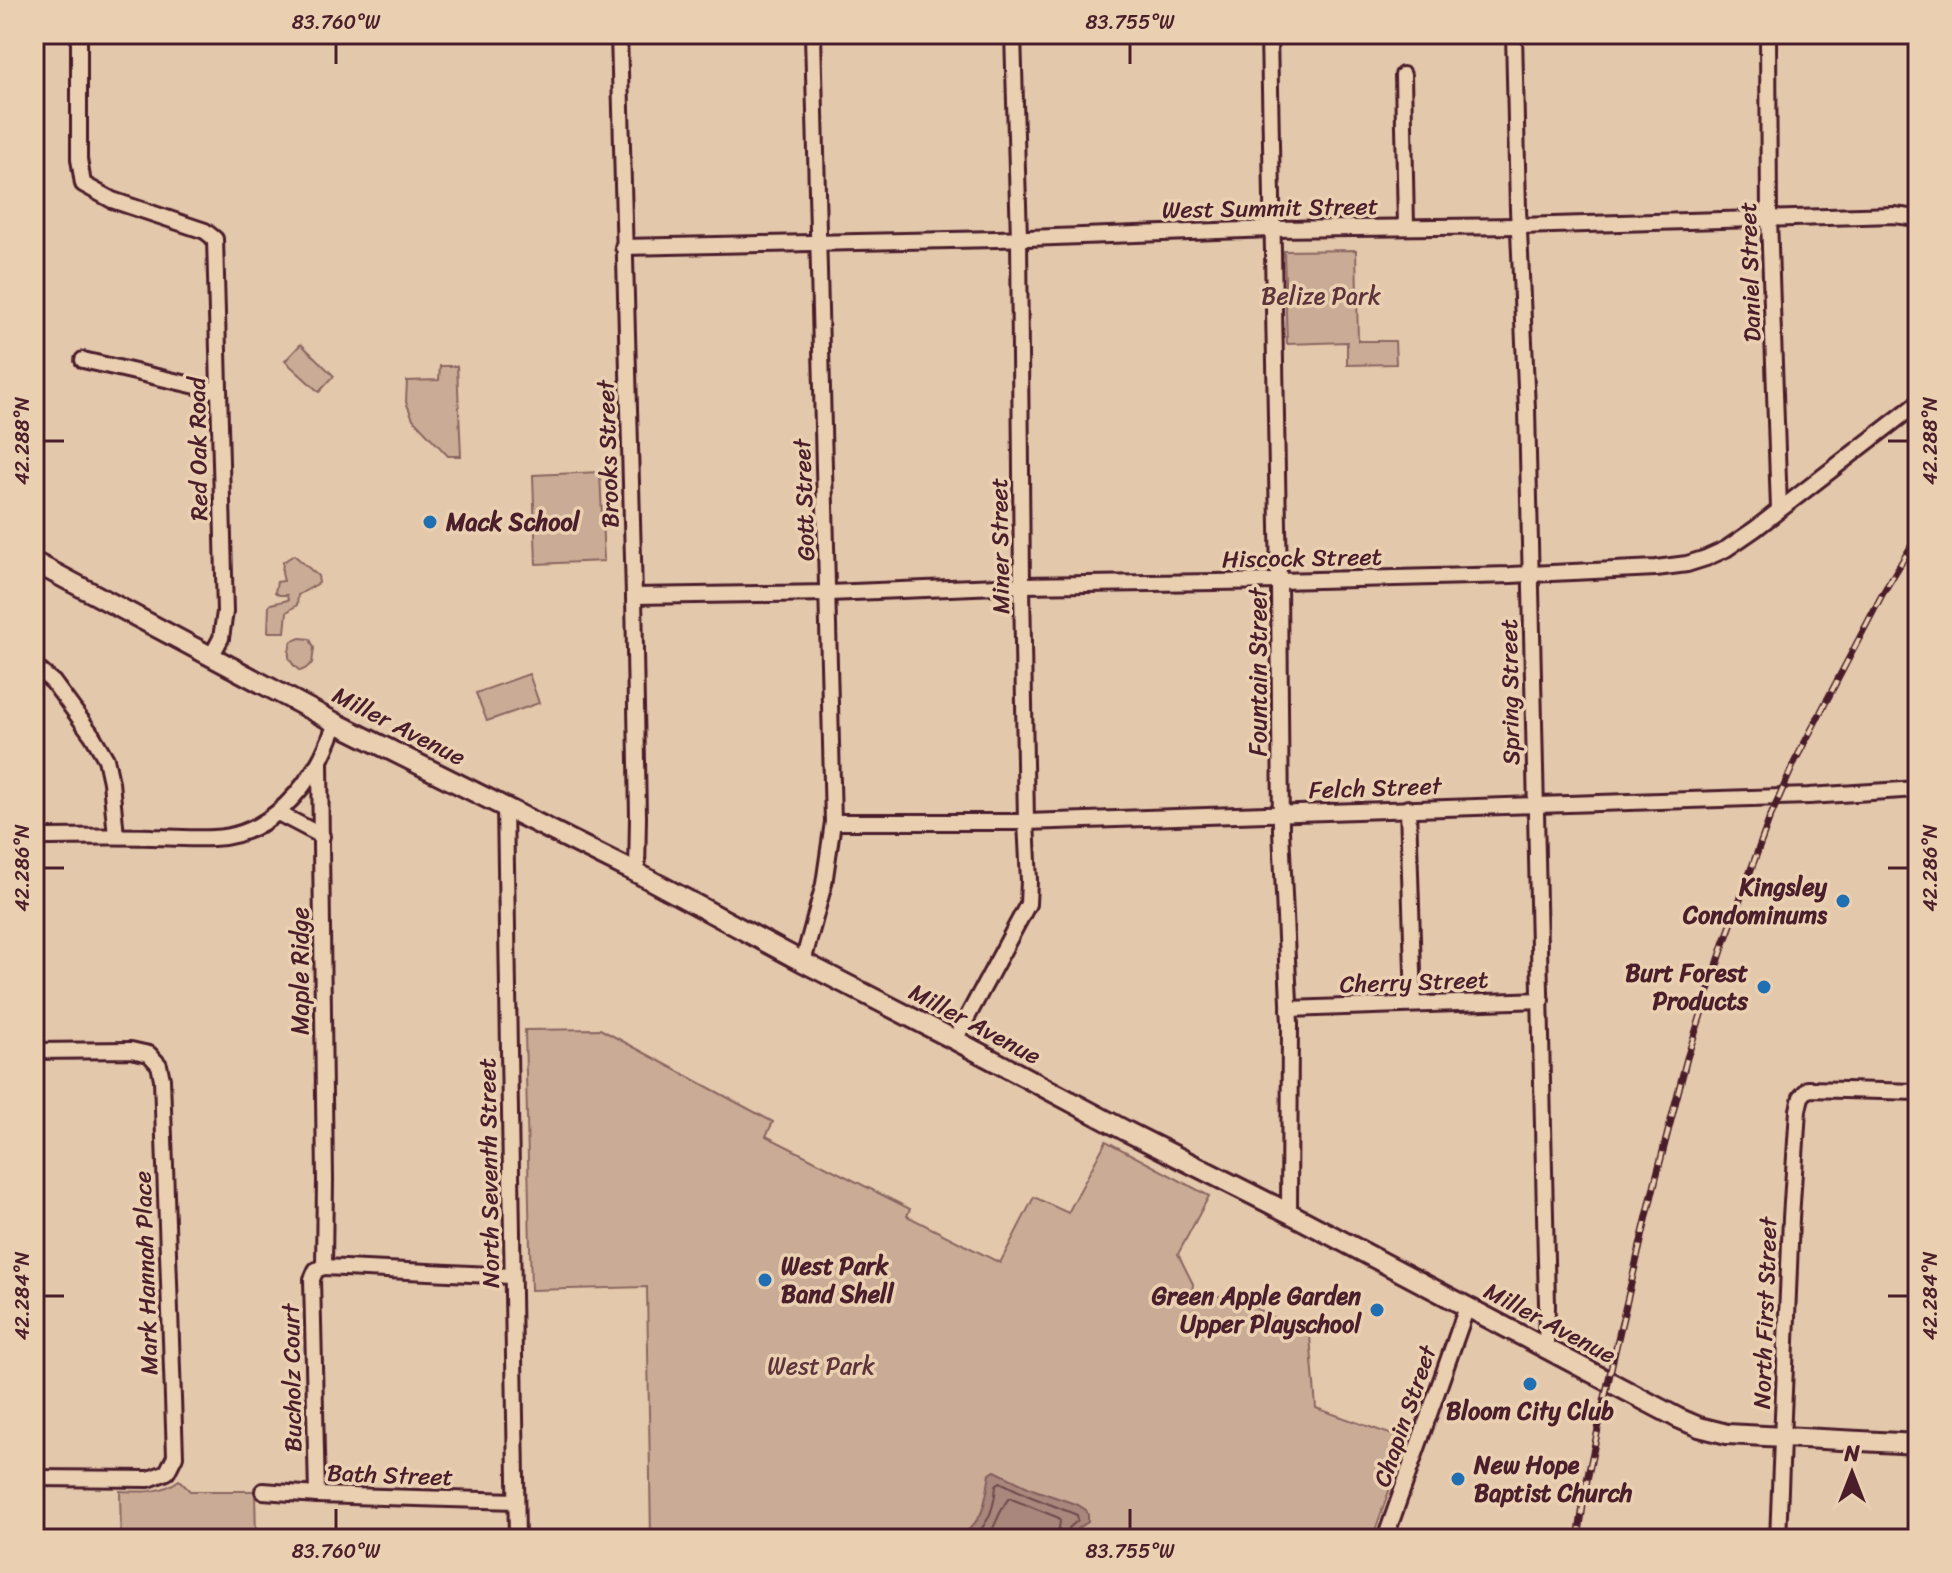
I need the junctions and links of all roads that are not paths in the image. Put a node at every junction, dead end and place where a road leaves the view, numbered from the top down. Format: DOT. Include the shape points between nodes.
graph roads {
  1 [pos="79,34"];
  2 [pos="619,34"];
  3 [pos="813,34"];
  4 [pos="1013,34"];
  5 [pos="1269,34"];
  6 [pos="1514,34"];
  7 [pos="1768,34"];
  8 [pos="1403,75"];
  9 [pos="1769,218"];
  10 [pos="1918,218"];
  11 [pos="1519,226"];
  12 [pos="1406,227"];
  13 [pos="1272,229"];
  14 [pos="1019,238"];
  15 [pos="818,243"];
  16 [pos="623,247"];
  17 [pos="83,360"];
  18 [pos="218,391"];
  19 [pos="1918,403"];
  20 [pos="1779,509"];
  21 [pos="34,562"];
  22 [pos="1530,574"];
  23 [pos="1279,581"];
  24 [pos="1022,585"];
  25 [pos="829,593"];
  26 [pos="634,596"];
  27 [pos="212,655"];
  28 [pos="34,666"];
  29 [pos="336,723"];
  30 [pos="320,761"];
  31 [pos="1918,789"];
  32 [pos="1535,804"];
  33 [pos="505,806"];
  34 [pos="1408,808"];
  35 [pos="278,813"];
  36 [pos="1281,813"];
  37 [pos="833,822"];
  38 [pos="1026,822"];
  39 [pos="116,836"];
  40 [pos="322,836"];
  41 [pos="34,837"];
  42 [pos="637,873"];
  43 [pos="803,962"];
  44 [pos="1541,1000"];
  45 [pos="1414,1004"];
  46 [pos="1289,1009"];
  47 [pos="955,1040"];
  48 [pos="34,1051"];
  49 [pos="1918,1092"];
  50 [pos="1289,1213"];
  51 [pos="324,1267"];
  52 [pos="512,1276"];
  53 [pos="1467,1307"];
  54 [pos="1546,1348"];
  55 [pos="1782,1438"];
  56 [pos="1918,1444"];
  57 [pos="34,1478"];
  58 [pos="263,1491"];
  59 [pos="317,1495"];
  60 [pos="516,1501"];
  61 [pos="517,1539"];
  62 [pos="1385,1539"];
  63 [pos="1778,1539"];
  1 -- 18 [label="street, Red Oak Road" via="83,184 215,239"];
  2 -- 16 [label="street, Brooks Street"];
  3 -- 15 [label="street, Gott Street"];
  4 -- 14 [label="street, Miner Street"];
  5 -- 13 [label="street, Fountain Street"];
  6 -- 11 [label="street, Spring Street"];
  7 -- 9 [label="street, Daniel Street"];
  8 -- 12 [label="street"];
  9 -- 10 [label="street, West Summit Street"];
  9 -- 11 [label="street, West Summit Street"];
  9 -- 20 [label="street, Daniel Street"];
  11 -- 12 [label="street, West Summit Street"];
  11 -- 22 [label="street, Spring Street"];
  12 -- 13 [label="street, West Summit Street"];
  13 -- 14 [label="street, West Summit Street"];
  13 -- 23 [label="street, Fountain Street"];
  14 -- 15 [label="street, West Summit Street"];
  14 -- 24 [label="street, Miner Street"];
  15 -- 16 [label="street, West Summit Street"];
  15 -- 25 [label="street, Gott Street"];
  16 -- 26 [label="street, Brooks Street"];
  17 -- 18 [label="street"];
  18 -- 27 [label="street, Red Oak Road" via="225,612"];
  19 -- 20 [label="street, Hiscock Street"];
  20 -- 22 [label="street, Hiscock Street" via="1726,549 1687,564"];
  21 -- 27 [label="main road, Miller Avenue"];
  22 -- 23 [label="street, Hiscock Street"];
  22 -- 32 [label="street, Spring Street"];
  23 -- 24 [label="street, Hiscock Street"];
  23 -- 36 [label="street, Fountain Street"];
  24 -- 25 [label="street, Hiscock Street"];
  24 -- 38 [label="street, Miner Street"];
  25 -- 26 [label="street, Hiscock Street"];
  25 -- 37 [label="street, Gott Street"];
  26 -- 42 [label="street, Brooks Street"];
  27 -- 29 [label="main road, Miller Avenue"];
  28 -- 39 [label="street" via="53,682 106,759"];
  29 -- 30 [label="street"];
  29 -- 33 [label="main road, Miller Avenue"];
  30 -- 35 [label="street"];
  30 -- 40 [label="street, Maple Ridge"];
  31 -- 32 [label="street, Felch Street"];
  32 -- 34 [label="street, Felch Street"];
  32 -- 44 [label="street, Spring Street"];
  33 -- 42 [label="main road, Miller Avenue"];
  33 -- 52 [label="street, North Seventh Street"];
  34 -- 36 [label="street, Felch Street"];
  34 -- 45 [label="street"];
  35 -- 39 [label="street" via="260,826 215,838"];
  35 -- 40 [label="street"];
  36 -- 38 [label="street, Felch Street"];
  36 -- 46 [label="street, Fountain Street"];
  37 -- 38 [label="street, Felch Street"];
  37 -- 43 [label="street, Gott Street" via="824,884"];
  38 -- 47 [label="street, Miner Street" via="1028,904"];
  39 -- 41 [label="street"];
  40 -- 51 [label="street, Maple Ridge"];
  42 -- 43 [label="main road, Miller Avenue"];
  43 -- 47 [label="main road, Miller Avenue"];
  44 -- 45 [label="street, Cherry Street"];
  44 -- 54 [label="street, Spring Street"];
  45 -- 46 [label="street, Cherry Street"];
  46 -- 50 [label="street, Fountain Street"];
  47 -- 50 [label="main road, Miller Avenue"];
  48 -- 57 [label="street, Mark Hannah Place" via="131,1050 149,1054 159,1065 175,1456 167,1472 149,1479"];
  49 -- 55 [label="street, North First Street" via="1815,1089 1800,1100"];
  50 -- 53 [label="main road, Miller Avenue"];
  51 -- 52 [label="street"];
  51 -- 59 [label="street, Bucholz Court" via="312,1279"];
  52 -- 60 [label="street, North Seventh Street"];
  53 -- 54 [label="main road, Miller Avenue"];
  53 -- 62 [label="street, Chapin Street"];
  54 -- 55 [label="main road, Miller Avenue" via="1699,1427"];
  55 -- 56 [label="main road, Miller Avenue"];
  55 -- 63 [label="street, North First Street"];
  58 -- 59 [label="street, Bath Street"];
  59 -- 60 [label="street, Bath Street"];
  60 -- 61 [label="street, North Seventh Street"];
}
